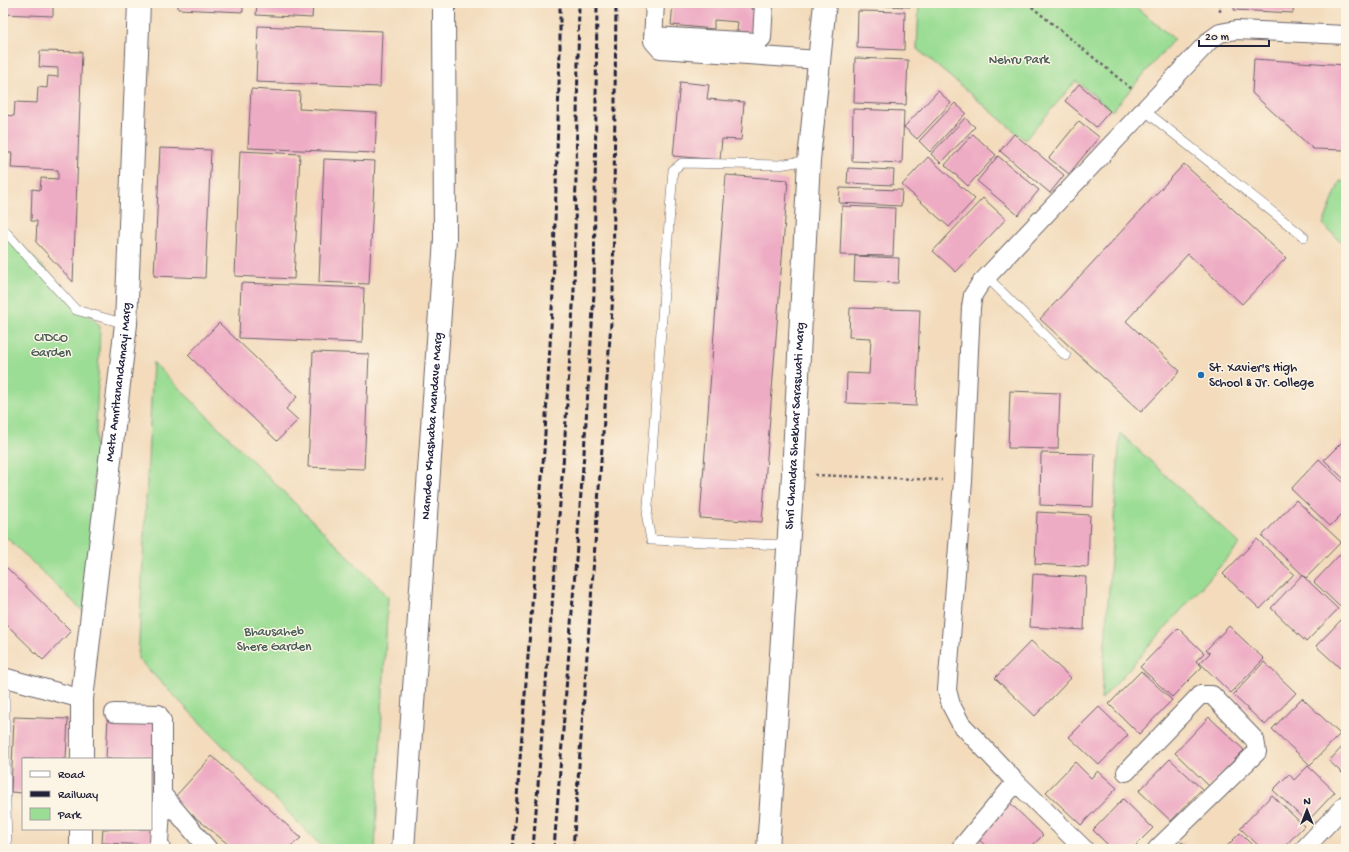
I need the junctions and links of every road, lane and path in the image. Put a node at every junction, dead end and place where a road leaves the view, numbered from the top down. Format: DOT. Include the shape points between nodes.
graph roads {
  1 [pos="139,3"];
  2 [pos="444,3"];
  3 [pos="655,3"];
  4 [pos="764,3"];
  5 [pos="773,3"];
  6 [pos="825,3"];
  7 [pos="1027,3"];
  8 [pos="771,29"];
  9 [pos="1346,35"];
  10 [pos="653,36"];
  11 [pos="819,60"];
  12 [pos="1147,107"];
  13 [pos="809,160"];
  14 [pos="3,229"];
  15 [pos="1304,237"];
  16 [pos="987,277"];
  17 [pos="126,324"];
  18 [pos="1066,356"];
  19 [pos="793,474"];
  20 [pos="963,481"];
  21 [pos="787,545"];
  22 [pos="4,677"];
  23 [pos="82,699"];
  24 [pos="114,713"];
  25 [pos="82,758"];
  26 [pos="4,760"];
  27 [pos="1126,772"];
  28 [pos="1016,782"];
  29 [pos="162,794"];
  30 [pos="1346,804"];
  31 [pos="81,830"];
  32 [pos="7,849"];
  33 [pos="81,849"];
  34 [pos="161,849"];
  35 [pos="208,849"];
  36 [pos="403,849"];
  37 [pos="768,849"];
  38 [pos="960,849"];
  39 [pos="1084,849"];
  40 [pos="1157,849"];
  41 [pos="1304,849"];
  1 -- 17 [label="street, Mata Amritanandamayi Marg"];
  2 -- 36 [label="street, Namdeo Khashaba Mandave Marg" via="445,240"];
  3 -- 10 [label="street"];
  4 -- 10 [label="street" via="762,38 756,42"];
  5 -- 8 [label="street"];
  6 -- 11 [label="street, Shri Chandra Shekhar Saraswati Marg"];
  7 -- 12 [label="path"];
  9 -- 12 [label="street" via="1236,30 1220,33 1209,41"];
  10 -- 11 [label="street" via="653,41 660,49"];
  11 -- 13 [label="street, Shri Chandra Shekhar Saraswati Marg"];
  12 -- 15 [label="lane"];
  12 -- 16 [label="street"];
  13 -- 19 [label="street, Shri Chandra Shekhar Saraswati Marg"];
  13 -- 21 [label="lane" via="779,165 682,163 673,170 647,519 651,540"];
  14 -- 17 [label="lane" via="76,310"];
  16 -- 18 [label="lane"];
  16 -- 20 [label="street" via="973,295 970,307"];
  17 -- 23 [label="street, Mata Amritanandamayi Marg"];
  19 -- 20 [label="path"];
  19 -- 21 [label="street, Shri Chandra Shekhar Saraswati Marg"];
  20 -- 28 [label="street" via="947,690 951,706 961,724"];
  21 -- 37 [label="street, Shri Chandra Shekhar Saraswati Marg"];
  22 -- 23 [label="street"];
  22 -- 26 [label="lane"];
  23 -- 25 [label="street, Mata Amritanandamayi Marg"];
  24 -- 29 [label="street" via="158,714 162,721"];
  26 -- 32 [label="lane"];
  27 -- 40 [label="street" via="1200,695 1212,695 1255,740 1257,752"];
  28 -- 38 [label="street"];
  28 -- 39 [label="street"];
  29 -- 34 [label="street" via="159,842"];
  29 -- 35 [label="street"];
  30 -- 41 [label="street"];
  31 -- 33 [label="street"];
}
